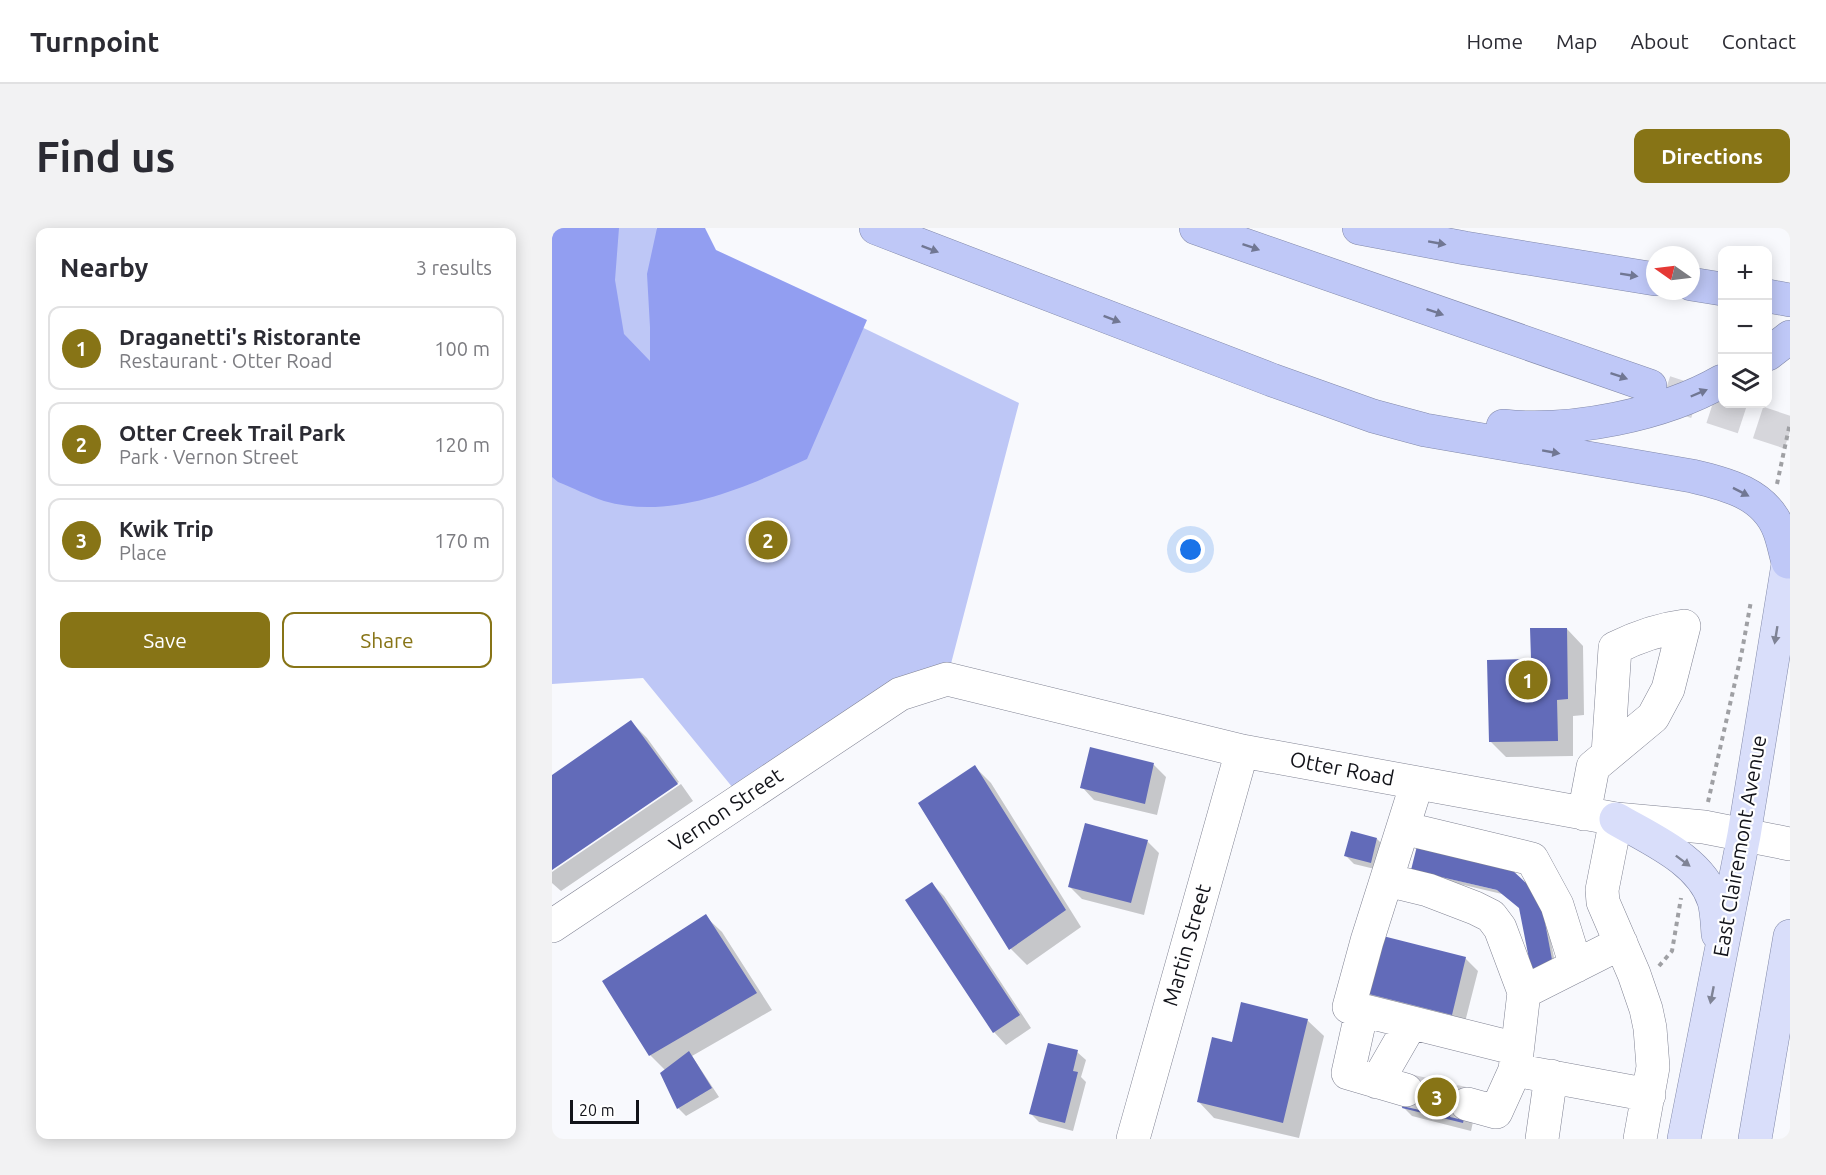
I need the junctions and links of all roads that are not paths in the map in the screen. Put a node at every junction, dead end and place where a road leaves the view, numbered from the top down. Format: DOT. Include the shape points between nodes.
graph roads {
  1 [pos="876,228"];
  2 [pos="1196,228"];
  3 [pos="1359,228"];
  4 [pos="1646,278"];
  5 [pos="1700,285"];
  6 [pos="1718,288"];
  7 [pos="1772,297"];
  8 [pos="1790,300"];
  9 [pos="1272,380"];
  10 [pos="1718,383"];
  11 [pos="1650,386"];
  12 [pos="1789,557"];
  13 [pos="900,694"];
  14 [pos="1242,751"];
  15 [pos="1608,754"];
  16 [pos="1417,783"];
  17 [pos="1584,814"];
  18 [pos="1616,819"];
  19 [pos="1403,828"];
  20 [pos="1744,835"];
  21 [pos="1790,844"];
  22 [pos="1387,880"];
  23 [pos="552,926"];
  24 [pos="1790,936"];
  25 [pos="1621,943"];
  26 [pos="1720,956"];
  27 [pos="1576,966"];
  28 [pos="1524,992"];
  29 [pos="1362,1010"];
  30 [pos="1411,1023"];
  31 [pos="1516,1060"];
  32 [pos="1551,1077"];
  33 [pos="1649,1095"];
  34 [pos="1467,1104"];
  35 [pos="1133,1139"];
  36 [pos="1542,1139"];
  37 [pos="1640,1139"];
  38 [pos="1684,1139"];
  39 [pos="1755,1139"];
  1 -- 9 [label="highway, one-way"];
  2 -- 11 [label="highway, one-way"];
  3 -- 4 [label="highway, one-way"];
  5 -- 6 [label="highway"];
  7 -- 8 [label="highway"];
  9 -- 10 [label="highway, one-way" via="1362,402 1517,427 1624,417 1685,399"];
  9 -- 12 [label="highway, one-way" via="1425,430 1722,483 1761,503 1779,529"];
  12 -- 20 [label="main road, East Clairemont Avenue, one-way"];
  13 -- 14 [label="street, Otter Road" via="947,679"];
  13 -- 23 [label="street, Vernon Street"];
  14 -- 16 [label="street, Otter Road"];
  14 -- 35 [label="street, Martin Street"];
  15 -- 17 [label="street" via="1593,767"];
  16 -- 17 [label="street, Otter Road"];
  16 -- 19 [label="street"];
  17 -- 18 [label="street, Otter Road"];
  18 -- 20 [label="street, Otter Road"];
  18 -- 25 [label="street" via="1602,890 1605,909"];
  18 -- 26 [label="main road, one-way" via="1690,866 1704,882 1713,900"];
  19 -- 22 [label="street"];
  19 -- 27 [label="street" via="1532,859 1557,905"];
  20 -- 21 [label="street, Otter Road"];
  20 -- 26 [label="main road, East Clairemont Avenue"];
  22 -- 28 [label="street" via="1428,890 1491,916 1500,928"];
  22 -- 29 [label="street" via="1349,1007"];
  24 -- 39 [label="main road"];
  25 -- 27 [label="street"];
  25 -- 33 [label="street" via="1646,1009 1653,1067"];
  26 -- 38 [label="main road, East Clairemont Avenue, one-way"];
  27 -- 28 [label="street"];
  28 -- 31 [label="street"];
  29 -- 30 [label="street"];
  29 -- 30 [label="street" via="1348,1073 1392,1086"];
  30 -- 31 [label="street"];
  31 -- 32 [label="street"];
  31 -- 34 [label="street" via="1496,1112"];
  32 -- 33 [label="street"];
  32 -- 36 [label="street"];
  33 -- 37 [label="street"];
}
